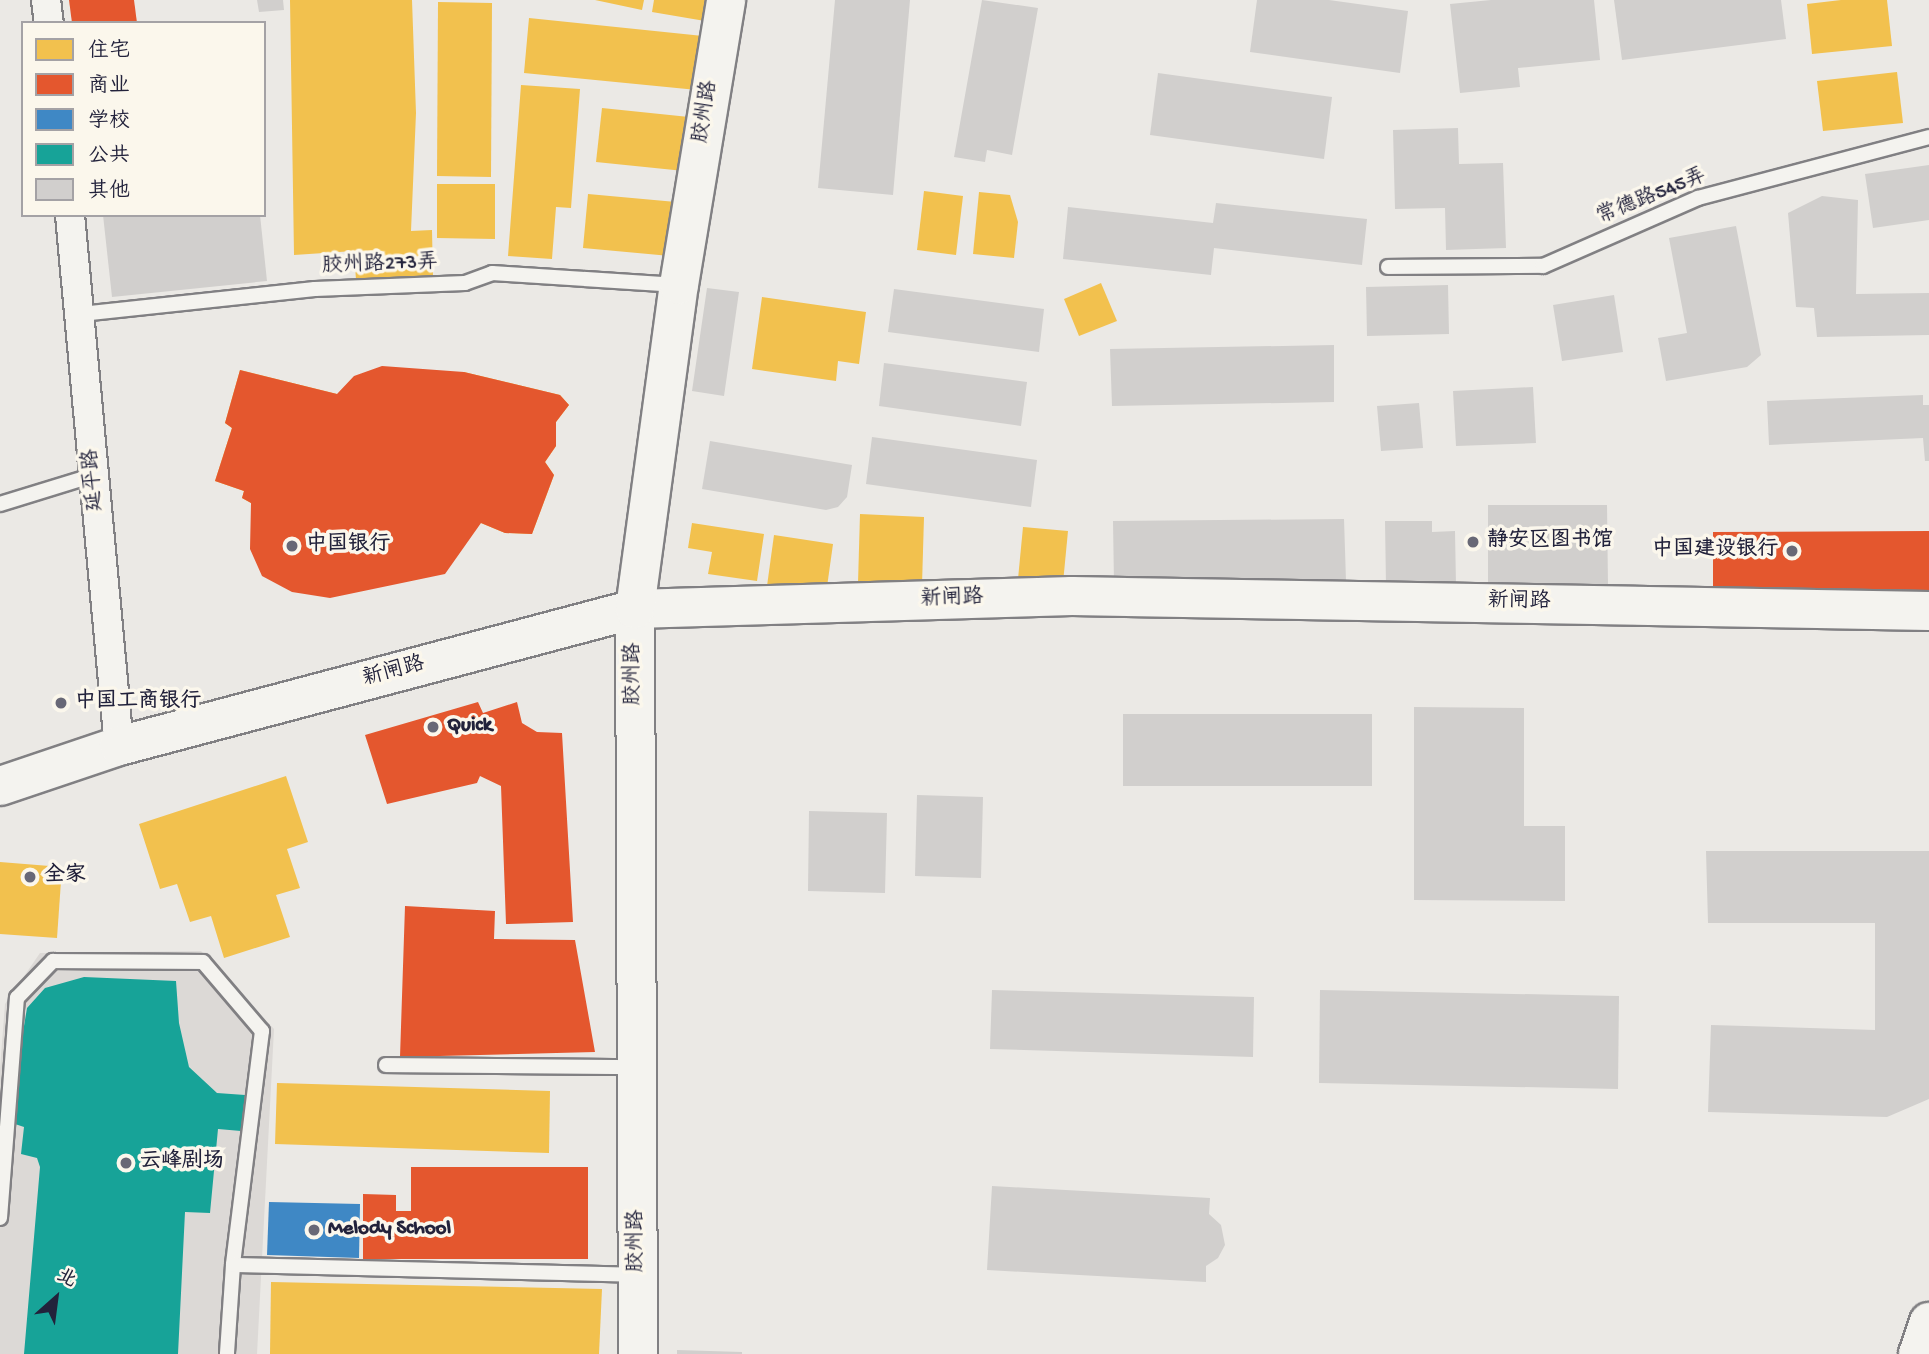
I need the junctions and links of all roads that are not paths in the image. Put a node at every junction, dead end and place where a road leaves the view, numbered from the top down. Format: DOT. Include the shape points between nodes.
graph roads {
  1 [pos="46,0"];
  2 [pos="726,0"];
  3 [pos="49,21"];
  4 [pos="1929,137"];
  5 [pos="70,217"];
  6 [pos="1388,267"];
  7 [pos="679,285"];
  8 [pos="81,314"];
  9 [pos="94,475"];
  10 [pos="0,504"];
  11 [pos="635,609"];
  12 [pos="1929,611"];
  13 [pos="119,746"];
  14 [pos="0,786"];
  15 [pos="386,1065"];
  16 [pos="637,1068"];
  17 [pos="0,1219"];
  18 [pos="233,1265"];
  19 [pos="638,1275"];
  20 [pos="1929,1322"];
  21 [pos="227,1354"];
  22 [pos="638,1354"];
  23 [pos="1918,1354"];
  1 -- 3 [label="street"];
  2 -- 7 [label="main road, 胶州路"];
  4 -- 6 [label="lane, 常德路545弄" via="1698,198 1543,266"];
  5 -- 8 [label="street, 延平路"];
  7 -- 8 [label="lane, 胶州路273弄" via="492,273 465,284 315,289"];
  7 -- 11 [label="main road, 胶州路"];
  8 -- 9 [label="street, 延平路"];
  9 -- 10 [label="lane"];
  9 -- 13 [label="street, 延平路"];
  11 -- 12 [label="main road, 新闸路" via="1072,596"];
  11 -- 13 [label="main road, 新闸路"];
  11 -- 16 [label="main road, 胶州路"];
  13 -- 14 [label="main road, 新闸路"];
  15 -- 16 [label="lane"];
  16 -- 19 [label="main road, 胶州路"];
  17 -- 18 [label="lane" via="17,998 53,961 204,962 262,1031"];
  18 -- 19 [label="lane"];
  18 -- 21 [label="lane"];
  19 -- 22 [label="main road, 胶州路"];
  20 -- 23 [label="main road"];
}
